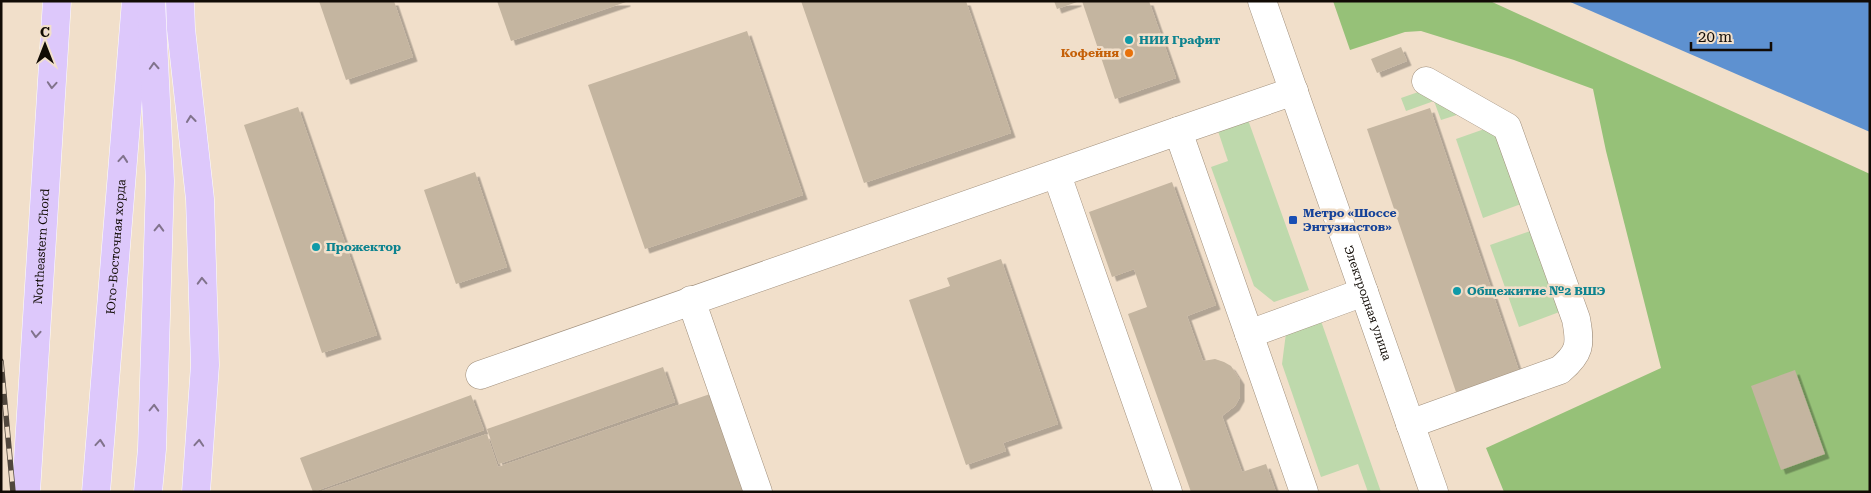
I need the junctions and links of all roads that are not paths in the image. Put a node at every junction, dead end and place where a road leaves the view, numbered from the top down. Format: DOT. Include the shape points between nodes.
graph roads {
  1 [pos="57,1"];
  2 [pos="136,1"];
  3 [pos="151,1"];
  4 [pos="180,1"];
  5 [pos="1262,1"];
  6 [pos="1426,81"];
  7 [pos="1294,91"];
  8 [pos="1178,131"];
  9 [pos="1057,175"];
  10 [pos="1364,292"];
  11 [pos="691,300"];
  12 [pos="1250,334"];
  13 [pos="480,375"];
  14 [pos="1410,424"];
  15 [pos="26,492"];
  16 [pos="96,492"];
  17 [pos="148,492"];
  18 [pos="196,492"];
  19 [pos="758,492"];
  20 [pos="1168,492"];
  21 [pos="1304,492"];
  22 [pos="1434,492"];
  1 -- 15 [label="main road, Northeastern Chord, one-way"];
  16 -- 2 [label="main road, Юго-Восточная хорда, one-way"];
  17 -- 3 [label="main road, one-way" via="160,181"];
  18 -- 4 [label="main road, one-way" via="205,365 200,209"];
  5 -- 7 [label="street, Электродная улица"];
  6 -- 14 [label="street" via="1507,127 1576,319 1579,337 1578,350 1560,370"];
  7 -- 8 [label="street"];
  7 -- 10 [label="street, Электродная улица"];
  8 -- 9 [label="street"];
  8 -- 12 [label="street"];
  9 -- 11 [label="street"];
  9 -- 20 [label="street"];
  10 -- 12 [label="street"];
  10 -- 14 [label="street, Электродная улица"];
  11 -- 13 [label="street"];
  11 -- 19 [label="street"];
  12 -- 21 [label="street"];
  14 -- 22 [label="street, Электродная улица"];
}
